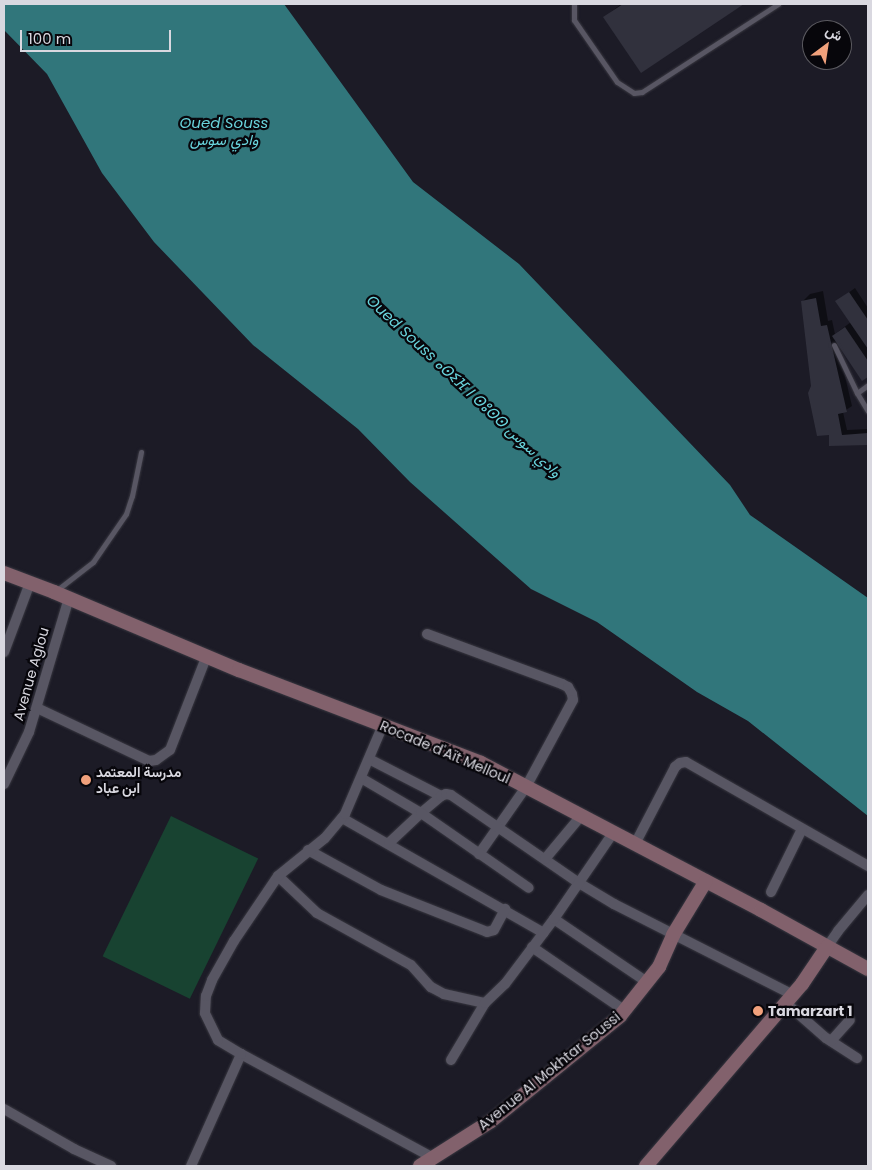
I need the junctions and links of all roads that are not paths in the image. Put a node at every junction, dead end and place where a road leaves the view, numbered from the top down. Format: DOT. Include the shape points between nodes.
graph roads {
  1 [pos="574,4"];
  2 [pos="778,4"];
  3 [pos="834,345"];
  4 [pos="868,385"];
  5 [pos="857,393"];
  6 [pos="868,411"];
  7 [pos="141,452"];
  8 [pos="4,573"];
  9 [pos="30,583"];
  10 [pos="54,592"];
  11 [pos="68,598"];
  12 [pos="428,634"];
  13 [pos="4,652"];
  14 [pos="207,655"];
  15 [pos="37,708"];
  16 [pos="383,725"];
  17 [pos="368,759"];
  18 [pos="362,778"];
  19 [pos="4,784"];
  20 [pos="526,787"];
  21 [pos="441,796"];
  22 [pos="421,813"];
  23 [pos="581,816"];
  24 [pos="342,818"];
  25 [pos="497,826"];
  26 [pos="802,829"];
  27 [pos="613,833"];
  28 [pos="388,843"];
  29 [pos="635,844"];
  30 [pos="308,850"];
  31 [pos="479,854"];
  32 [pos="545,859"];
  33 [pos="868,866"];
  34 [pos="278,876"];
  35 [pos="706,881"];
  36 [pos="578,883"];
  37 [pos="529,888"];
  38 [pos="771,892"];
  39 [pos="868,895"];
  40 [pos="505,909"];
  41 [pos="554,919"];
  42 [pos="544,933"];
  43 [pos="673,935"];
  44 [pos="532,947"];
  45 [pos="827,947"];
  46 [pos="868,969"];
  47 [pos="647,982"];
  48 [pos="789,999"];
  49 [pos="485,1003"];
  50 [pos="624,1010"];
  51 [pos="850,1020"];
  52 [pos="831,1041"];
  53 [pos="241,1054"];
  54 [pos="857,1058"];
  55 [pos="451,1060"];
  56 [pos="4,1109"];
  57 [pos="433,1158"];
  58 [pos="110,1166"];
  59 [pos="191,1166"];
  60 [pos="420,1166"];
  61 [pos="646,1166"];
  1 -- 2 [label="lane" via="574,20 617,82 634,93 642,92"];
  3 -- 5 [label="lane"];
  4 -- 5 [label="lane"];
  5 -- 6 [label="lane"];
  7 -- 10 [label="lane" via="126,514 93,562"];
  8 -- 9 [label="street, Rocade d'Aït Melloul"];
  9 -- 10 [label="street, Rocade d'Aït Melloul"];
  9 -- 13 [label="street"];
  10 -- 11 [label="street, Rocade d'Aït Melloul"];
  11 -- 14 [label="street, Rocade d'Aït Melloul" via="154,636"];
  11 -- 15 [label="street, Avenue Aglou"];
  12 -- 20 [label="street" via="568,688 573,700"];
  14 -- 15 [label="street" via="170,750 156,760 149,761"];
  14 -- 16 [label="street, Rocade d'Aït Melloul"];
  15 -- 19 [label="street, Avenue Aglou"];
  16 -- 17 [label="street"];
  16 -- 20 [label="street, Rocade d'Aït Melloul" via="481,763"];
  17 -- 18 [label="street"];
  17 -- 21 [label="street"];
  18 -- 22 [label="street"];
  18 -- 24 [label="street"];
  20 -- 23 [label="street, Rocade d'Aït Melloul"];
  20 -- 25 [label="street"];
  21 -- 22 [label="street"];
  21 -- 25 [label="street" via="451,795"];
  22 -- 28 [label="street"];
  22 -- 31 [label="street"];
  23 -- 27 [label="street, Rocade d'Aït Melloul"];
  23 -- 32 [label="street"];
  24 -- 28 [label="street"];
  24 -- 30 [label="street" via="325,838"];
  25 -- 31 [label="street"];
  25 -- 32 [label="street"];
  26 -- 29 [label="street" via="686,762 675,767"];
  26 -- 33 [label="street"];
  26 -- 38 [label="street"];
  27 -- 29 [label="street, Rocade d'Aït Melloul"];
  27 -- 36 [label="street"];
  28 -- 40 [label="street"];
  29 -- 35 [label="street, Rocade d'Aït Melloul"];
  30 -- 34 [label="street"];
  30 -- 40 [label="street" via="381,890 488,932 494,930"];
  31 -- 37 [label="street"];
  32 -- 36 [label="street"];
  34 -- 49 [label="street" via="317,914 411,965 431,987 444,994"];
  34 -- 53 [label="street" via="234,941 206,996 205,1013 218,1040"];
  35 -- 43 [label="street, Avenue Al Mokhtar Soussi"];
  35 -- 45 [label="street, Rocade d'Aït Melloul"];
  36 -- 41 [label="street"];
  36 -- 43 [label="street"];
  39 -- 45 [label="street"];
  40 -- 42 [label="street"];
  41 -- 42 [label="street"];
  41 -- 47 [label="street"];
  42 -- 44 [label="street"];
  43 -- 47 [label="street, Avenue Al Mokhtar Soussi" via="659,967"];
  43 -- 48 [label="street"];
  44 -- 49 [label="street" via="505,984"];
  44 -- 50 [label="street"];
  45 -- 46 [label="street, Rocade d'Aït Melloul"];
  45 -- 48 [label="street"];
  47 -- 50 [label="street, Avenue Al Mokhtar Soussi"];
  48 -- 52 [label="street"];
  48 -- 61 [label="street"];
  49 -- 55 [label="street"];
  50 -- 57 [label="street, Avenue Al Mokhtar Soussi" via="491,1121"];
  51 -- 52 [label="street"];
  52 -- 54 [label="street"];
  53 -- 57 [label="street"];
  53 -- 59 [label="street"];
  56 -- 58 [label="street"];
  57 -- 60 [label="street, Avenue Al Mokhtar Soussi"];
}
